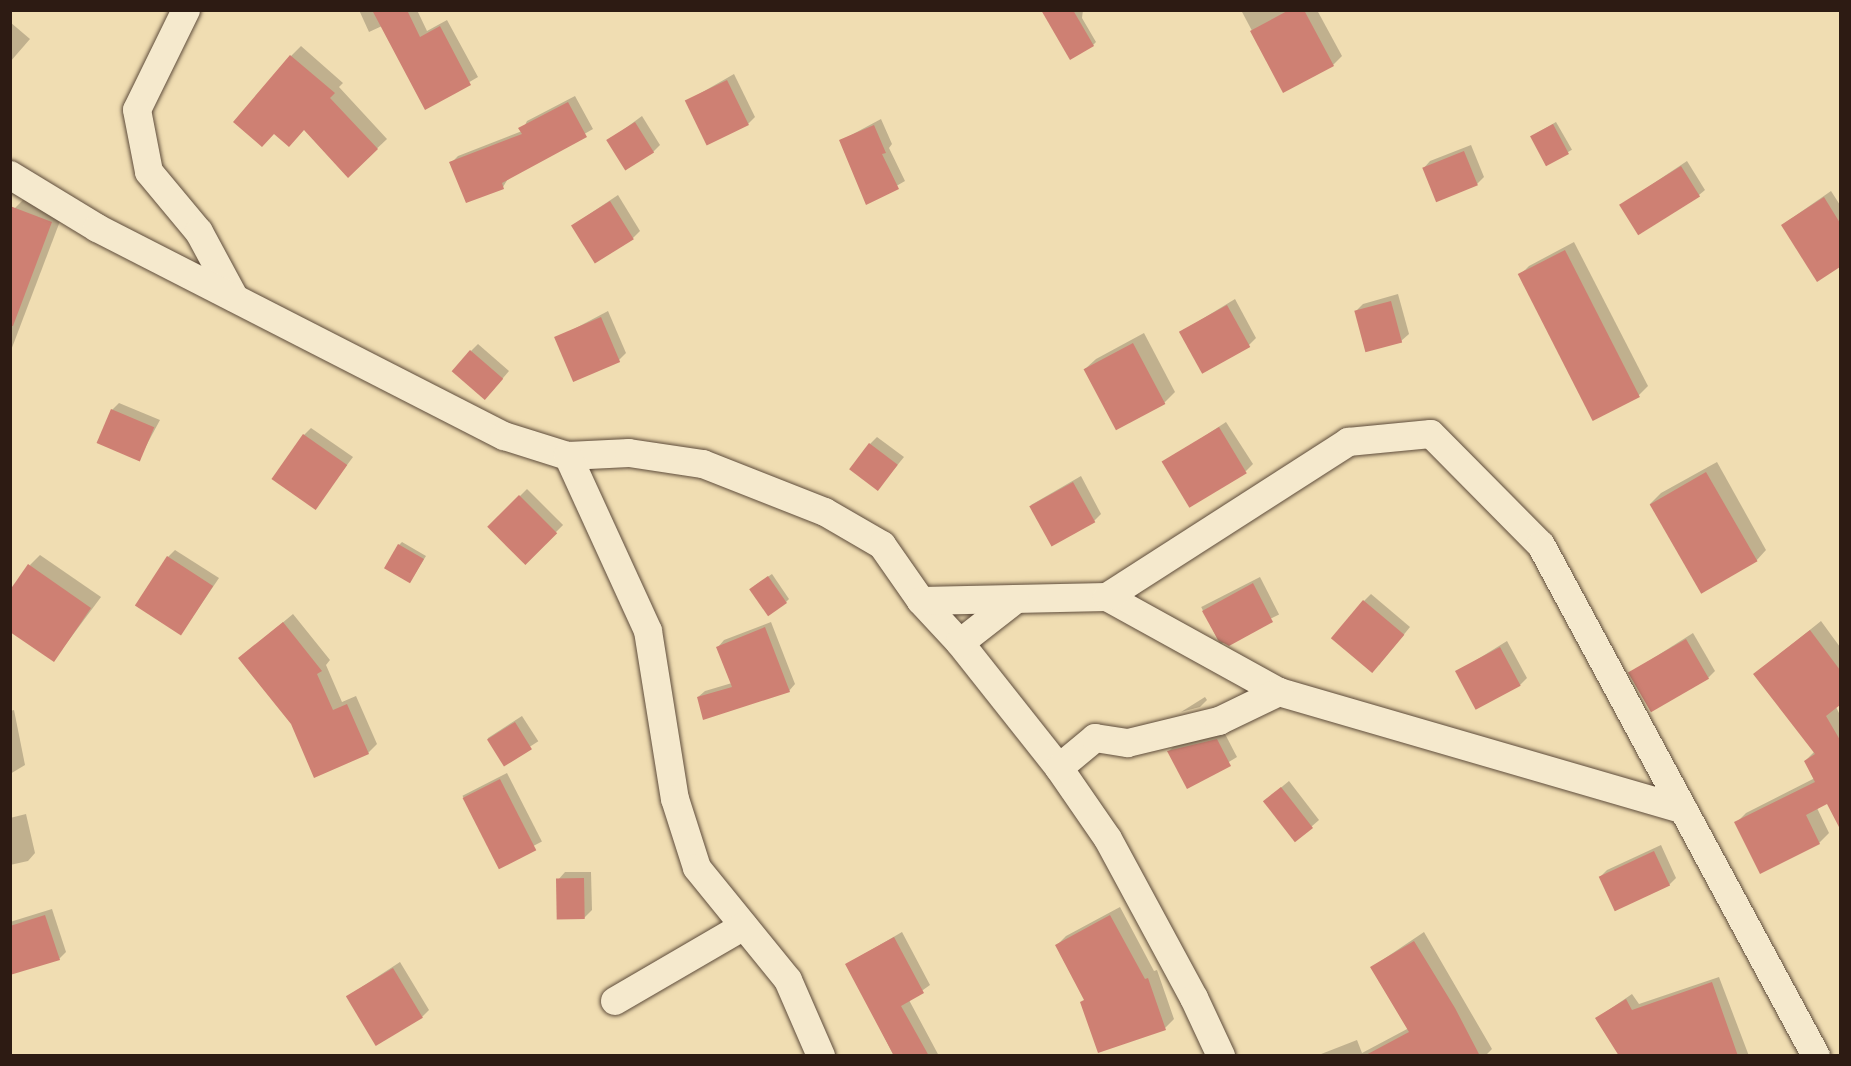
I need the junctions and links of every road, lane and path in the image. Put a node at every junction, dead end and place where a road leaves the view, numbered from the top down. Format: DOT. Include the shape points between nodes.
graph roads {
  1 [pos="186,10"];
  2 [pos="10,176"];
  3 [pos="234,297"];
  4 [pos="568,456"];
  5 [pos="1107,597"];
  6 [pos="1015,600"];
  7 [pos="921,602"];
  8 [pos="960,643"];
  9 [pos="1279,692"];
  10 [pos="1059,768"];
  11 [pos="1683,809"];
  12 [pos="744,926"];
  13 [pos="615,1000"];
  14 [pos="821,1056"];
  15 [pos="1221,1056"];
  16 [pos="1816,1056"];
  1 -- 3 [label="street" via="137,110 149,172 199,232"];
  2 -- 3 [label="street" via="97,228"];
  3 -- 4 [label="street" via="504,436"];
  4 -- 7 [label="street" via="629,453 703,464 825,512 882,545"];
  4 -- 12 [label="street" via="648,631 675,799 697,868"];
  5 -- 6 [label="street"];
  5 -- 9 [label="street"];
  5 -- 11 [label="street" via="1348,442 1431,434 1541,545"];
  6 -- 7 [label="street"];
  6 -- 8 [label="street"];
  7 -- 8 [label="street"];
  8 -- 10 [label="street"];
  9 -- 10 [label="street" via="1219,721 1128,743 1095,738"];
  9 -- 11 [label="street"];
  10 -- 15 [label="street" via="1108,839"];
  11 -- 16 [label="street"];
  12 -- 13 [label="street"];
  12 -- 14 [label="street" via="788,980"];
}
